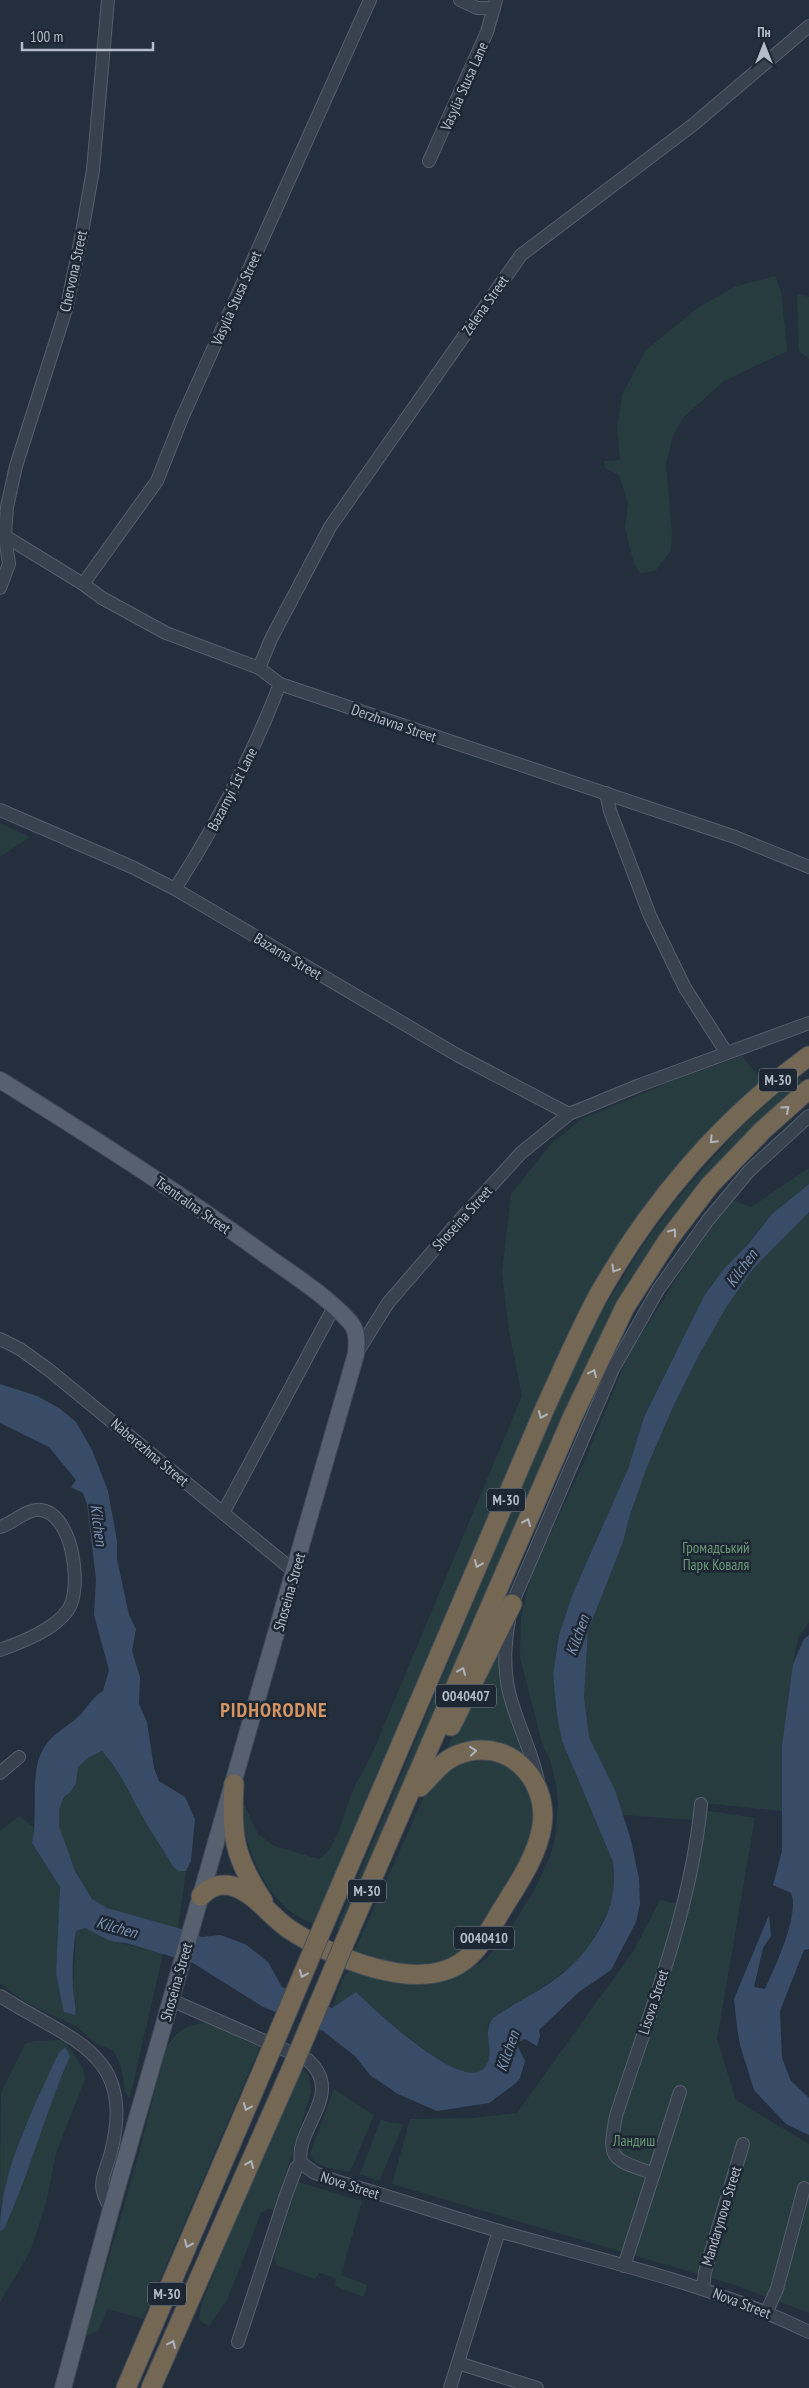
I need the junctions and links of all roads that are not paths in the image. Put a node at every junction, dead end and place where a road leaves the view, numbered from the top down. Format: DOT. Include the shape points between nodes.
graph roads {
  1 [pos="108,0"];
  2 [pos="370,0"];
  3 [pos="460,0"];
  4 [pos="495,4"];
  5 [pos="809,26"];
  6 [pos="430,161"];
  7 [pos="2,534"];
  8 [pos="83,584"];
  9 [pos="0,588"];
  10 [pos="259,668"];
  11 [pos="280,684"];
  12 [pos="606,793"];
  13 [pos="0,810"];
  14 [pos="809,866"];
  15 [pos="175,889"];
  16 [pos="809,1023"];
  17 [pos="726,1052"];
  18 [pos="809,1056"];
  19 [pos="0,1080"];
  20 [pos="809,1089"];
  21 [pos="569,1114"];
  22 [pos="809,1116"];
  23 [pos="334,1307"];
  24 [pos="0,1339"];
  25 [pos="356,1354"];
  26 [pos="223,1514"];
  27 [pos="0,1527"];
  28 [pos="295,1572"];
  29 [pos="512,1604"];
  30 [pos="0,1650"];
  31 [pos="19,1757"];
  32 [pos="0,1773"];
  33 [pos="234,1784"];
  34 [pos="420,1787"];
  35 [pos="540,1793"];
  36 [pos="701,1804"];
  37 [pos="387,1844"];
  38 [pos="198,1904"];
  39 [pos="277,1920"];
  40 [pos="0,1996"];
  41 [pos="171,2000"];
  42 [pos="680,2092"];
  43 [pos="743,2144"];
  44 [pos="301,2163"];
  45 [pos="654,2174"];
  46 [pos="804,2188"];
  47 [pos="111,2209"];
  48 [pos="499,2231"];
  49 [pos="624,2266"];
  50 [pos="703,2288"];
  51 [pos="766,2311"];
  52 [pos="809,2332"];
  53 [pos="238,2342"];
  54 [pos="458,2363"];
  55 [pos="63,2388"];
  56 [pos="126,2388"];
  57 [pos="151,2388"];
  58 [pos="450,2388"];
  59 [pos="538,2388"];
  1 -- 7 [label="street, Chervona Street" via="93,170 81,238 67,306 16,466"];
  2 -- 8 [label="street, Vasylia Stusa Street" via="182,418 157,481"];
  3 -- 4 [label="street" via="477,8"];
  4 -- 6 [label="street, Vasylia Stusa Lane" via="487,32"];
  5 -- 10 [label="street, Zelena Street" via="694,124 521,255 330,528"];
  7 -- 8 [label="street, Derzhavna Street"];
  7 -- 9 [label="street, Chervona Street" via="9,564"];
  8 -- 10 [label="street, Derzhavna Street" via="166,633"];
  10 -- 11 [label="street, Derzhavna Street"];
  11 -- 12 [label="street, Derzhavna Street"];
  11 -- 15 [label="street, Bazarnyi 1st Lane" via="226,803"];
  12 -- 14 [label="street, Derzhavna Street"];
  12 -- 17 [label="street" via="650,916 685,988"];
  13 -- 15 [label="street, Bazarna Street"];
  15 -- 21 [label="street, Bazarna Street" via="457,1055"];
  16 -- 17 [label="street, Shoseina Street" via="751,1046"];
  17 -- 21 [label="street, Shoseina Street"];
  18 -- 56 [label="highway, М-30, one-way, bridge" via="748,1106 689,1167 640,1232 598,1296 545,1408"];
  19 -- 23 [label="main road, Tsentralna Street / О040410" via="127,1159 221,1223"];
  37 -- 20 [label="highway, М-30, one-way" via="568,1427 625,1307 668,1240 710,1185 763,1130"];
  21 -- 25 [label="street, Shoseina Street" via="521,1153 458,1222 388,1303"];
  22 -- 29 [label="street, О040407" via="748,1171 658,1290 613,1369"];
  23 -- 25 [label="main road, Tsentralna Street / О040410" via="351,1323 357,1338"];
  23 -- 26 [label="street"];
  24 -- 26 [label="street, Naberezhna Street" via="20,1349 113,1420"];
  25 -- 28 [label="main road, Shoseina Street / О040410"];
  26 -- 28 [label="street, Naberezhna Street"];
  27 -- 30 [label="street" via="34,1510 44,1510 59,1521 69,1540 75,1568 74,1600 59,1620 22,1642"];
  28 -- 33 [label="main road, Shoseina Street / О040410"];
  29 -- 34 [label="highway, О040407"];
  29 -- 35 [label="street" via="506,1639 506,1672 509,1692"];
  31 -- 32 [label="street"];
  33 -- 38 [label="main road, Shoseina Street / О040410"];
  33 -- 39 [label="highway, О040410" via="232,1823 236,1850 244,1872"];
  34 -- 35 [label="highway, О040410, one-way" via="445,1761 464,1752 483,1750 505,1754 518,1762 530,1774"];
  34 -- 37 [label="highway, О040410"];
  35 -- 39 [label="highway, О040410" via="542,1826 532,1856 477,1949 454,1968 421,1976 380,1970 302,1937"];
  36 -- 45 [label="street, Lisova Street" via="680,1915 610,2144 612,2153 619,2160"];
  57 -- 37 [label="highway, М-30, one-way, bridge"];
  38 -- 39 [label="highway, О040410" via="214,1886 237,1888"];
  38 -- 41 [label="main road, Shoseina Street / О040410"];
  40 -- 47 [label="street" via="74,2038 108,2070 117,2110 101,2191"];
  41 -- 44 [label="street" via="308,2060 318,2069 322,2076 322,2092 301,2148"];
  41 -- 47 [label="main road, Shoseina Street / О040410"];
  42 -- 45 [label="street"];
  43 -- 50 [label="street, Mandarynova Street" via="704,2272"];
  44 -- 48 [label="street, Nova Street" via="315,2173 339,2182"];
  44 -- 53 [label="street" via="286,2196"];
  45 -- 49 [label="street"];
  46 -- 51 [label="street" via="777,2289"];
  47 -- 55 [label="main road, Shoseina Street / О040410"];
  48 -- 49 [label="street, Nova Street"];
  48 -- 54 [label="street"];
  49 -- 50 [label="street, Nova Street"];
  50 -- 51 [label="street, Nova Street"];
  51 -- 52 [label="street, Nova Street"];
  54 -- 58 [label="street"];
  54 -- 59 [label="street"];
}
